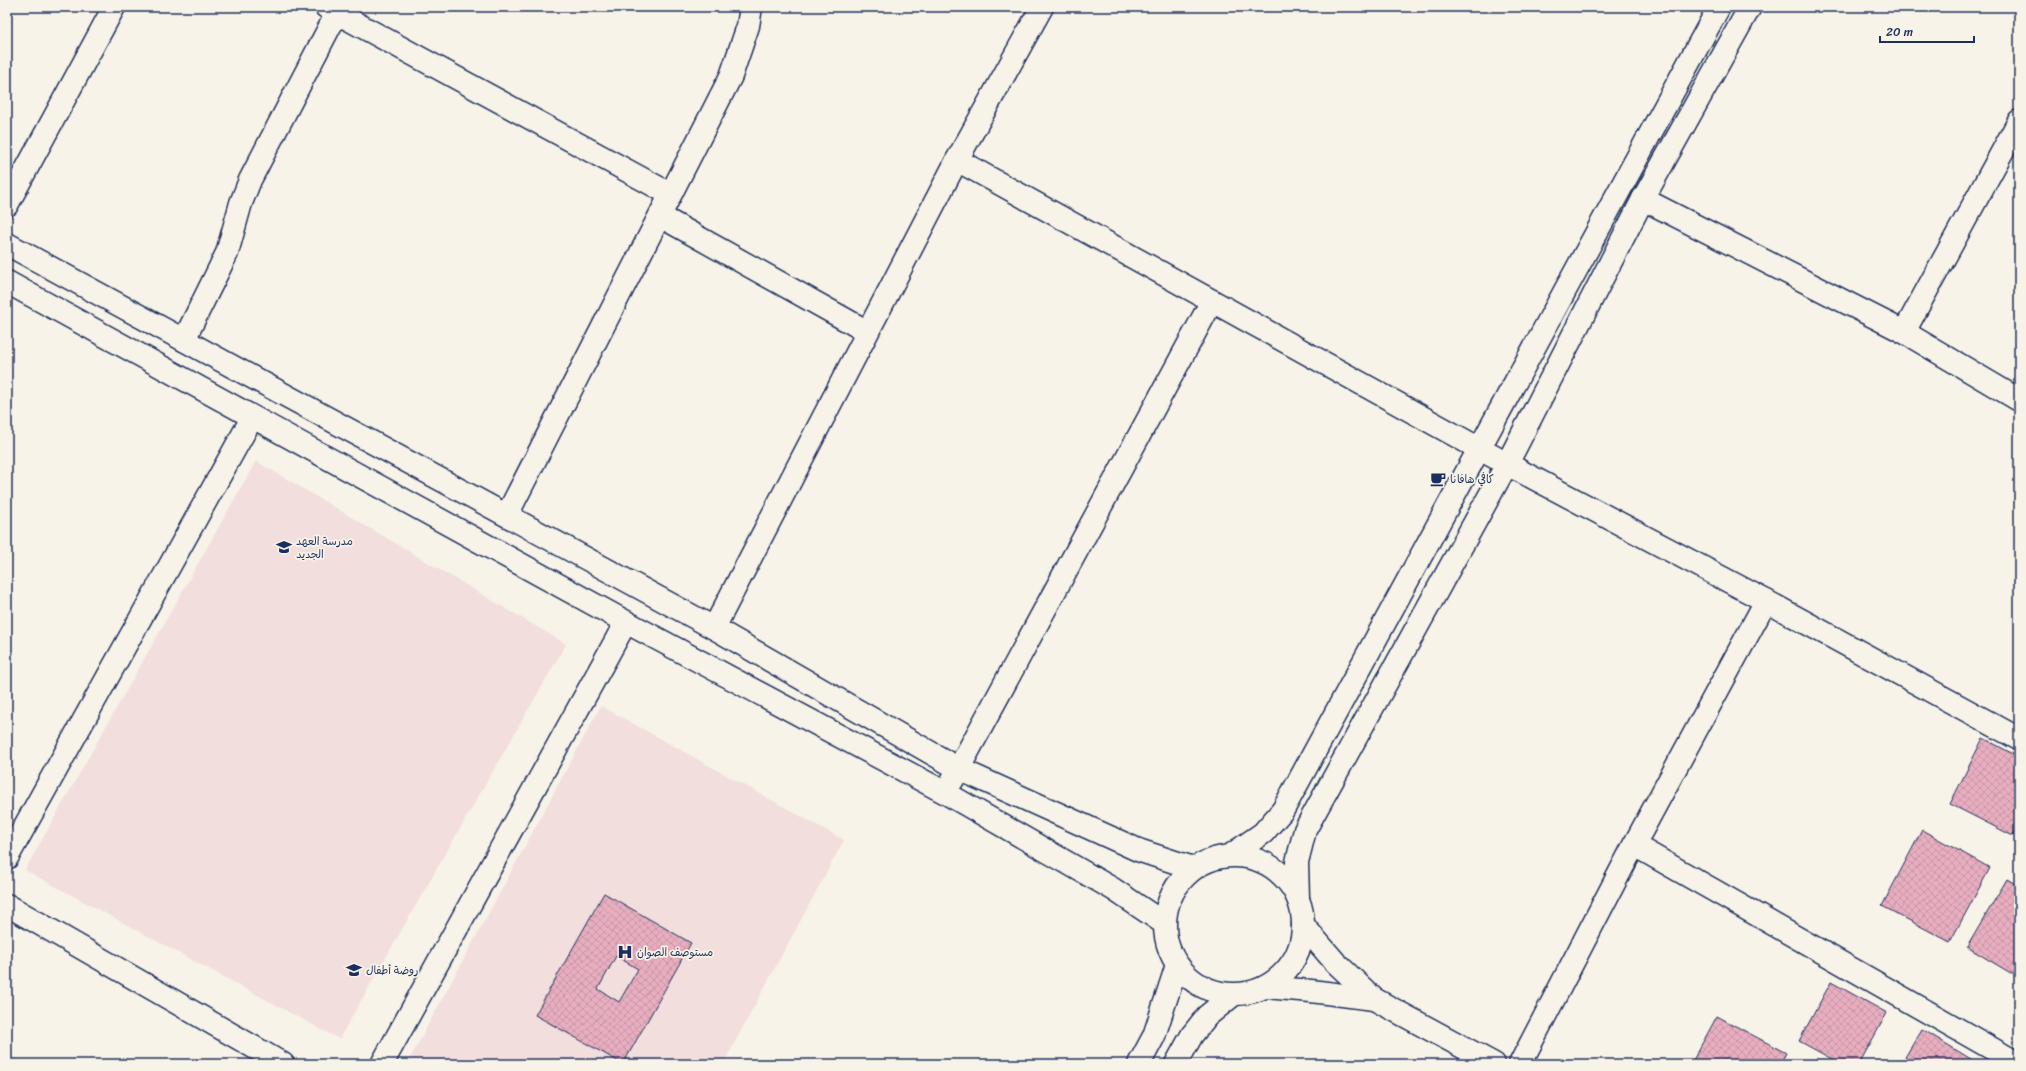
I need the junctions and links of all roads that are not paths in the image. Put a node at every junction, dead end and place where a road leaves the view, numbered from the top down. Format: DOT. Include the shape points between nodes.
graph roads {
  1 [pos="114,7"];
  2 [pos="751,7"];
  3 [pos="1042,7"];
  4 [pos="1719,7"];
  5 [pos="1750,7"];
  6 [pos="334,9"];
  7 [pos="2019,122"];
  8 [pos="957,160"];
  9 [pos="670,194"];
  10 [pos="1643,199"];
  11 [pos="7,206"];
  12 [pos="660,216"];
  13 [pos="7,244"];
  14 [pos="7,282"];
  15 [pos="1212,301"];
  16 [pos="866,331"];
  17 [pos="1904,332"];
  18 [pos="184,340"];
  19 [pos="2019,400"];
  20 [pos="252,418"];
  21 [pos="1478,448"];
  22 [pos="1506,464"];
  23 [pos="507,516"];
  24 [pos="1766,601"];
  25 [pos="626,622"];
  26 [pos="714,628"];
  27 [pos="2018,737"];
  28 [pos="959,769"];
  29 [pos="944,792"];
  30 [pos="1634,845"];
  31 [pos="1231,855"];
  32 [pos="7,858"];
  33 [pos="1193,868"];
  34 [pos="1298,898"];
  35 [pos="7,905"];
  36 [pos="1162,922"];
  37 [pos="1303,925"];
  38 [pos="1177,965"];
  39 [pos="1265,987"];
  40 [pos="1233,995"];
  41 [pos="1374,999"];
  42 [pos="283,1064"];
  43 [pos="382,1064"];
  44 [pos="1139,1064"];
  45 [pos="1176,1064"];
  46 [pos="1494,1064"];
  47 [pos="1520,1064"];
  48 [pos="2019,1064"];
  1 -- 11 [label="street"];
  2 -- 9 [label="street" via="748,26 731,76"];
  3 -- 8 [label="street"];
  4 -- 21 [label="street"];
  5 -- 10 [label="street"];
  6 -- 9 [label="street"];
  6 -- 18 [label="street" via="250,180 241,202 228,253"];
  7 -- 17 [label="street"];
  8 -- 15 [label="street"];
  8 -- 16 [label="street"];
  9 -- 12 [label="street"];
  10 -- 17 [label="street"];
  10 -- 22 [label="street"];
  12 -- 16 [label="street"];
  12 -- 23 [label="street"];
  13 -- 18 [label="street"];
  14 -- 20 [label="street"];
  15 -- 21 [label="street"];
  15 -- 28 [label="street"];
  16 -- 26 [label="street"];
  17 -- 19 [label="street"];
  18 -- 23 [label="street"];
  20 -- 25 [label="street"];
  20 -- 32 [label="street"];
  21 -- 22 [label="street"];
  21 -- 31 [label="street" via="1283,810 1263,833"];
  22 -- 24 [label="street"];
  22 -- 34 [label="street" via="1304,830 1297,862"];
  23 -- 26 [label="street"];
  24 -- 27 [label="street"];
  24 -- 30 [label="street"];
  25 -- 29 [label="street"];
  25 -- 43 [label="street"];
  26 -- 28 [label="street"];
  28 -- 29 [label="street"];
  28 -- 33 [label="street" via="1138,850"];
  29 -- 36 [label="street" via="1113,889"];
  30 -- 47 [label="street"];
  30 -- 48 [label="street"];
  31 -- 33 [label="street"];
  31 -- 34 [label="street" via="1252,857 1272,866 1288,880"];
  33 -- 36 [label="street" via="1174,889"];
  34 -- 37 [label="street"];
  35 -- 42 [label="street"];
  36 -- 38 [label="street"];
  37 -- 39 [label="street" via="1299,950 1285,972"];
  37 -- 41 [label="street" via="1335,962"];
  38 -- 40 [label="street" via="1188,977 1202,986"];
  38 -- 44 [label="street" via="1154,1036"];
  39 -- 40 [label="street"];
  39 -- 41 [label="street"];
  40 -- 45 [label="street" via="1207,1016 1192,1035"];
  41 -- 46 [label="street"];
}
